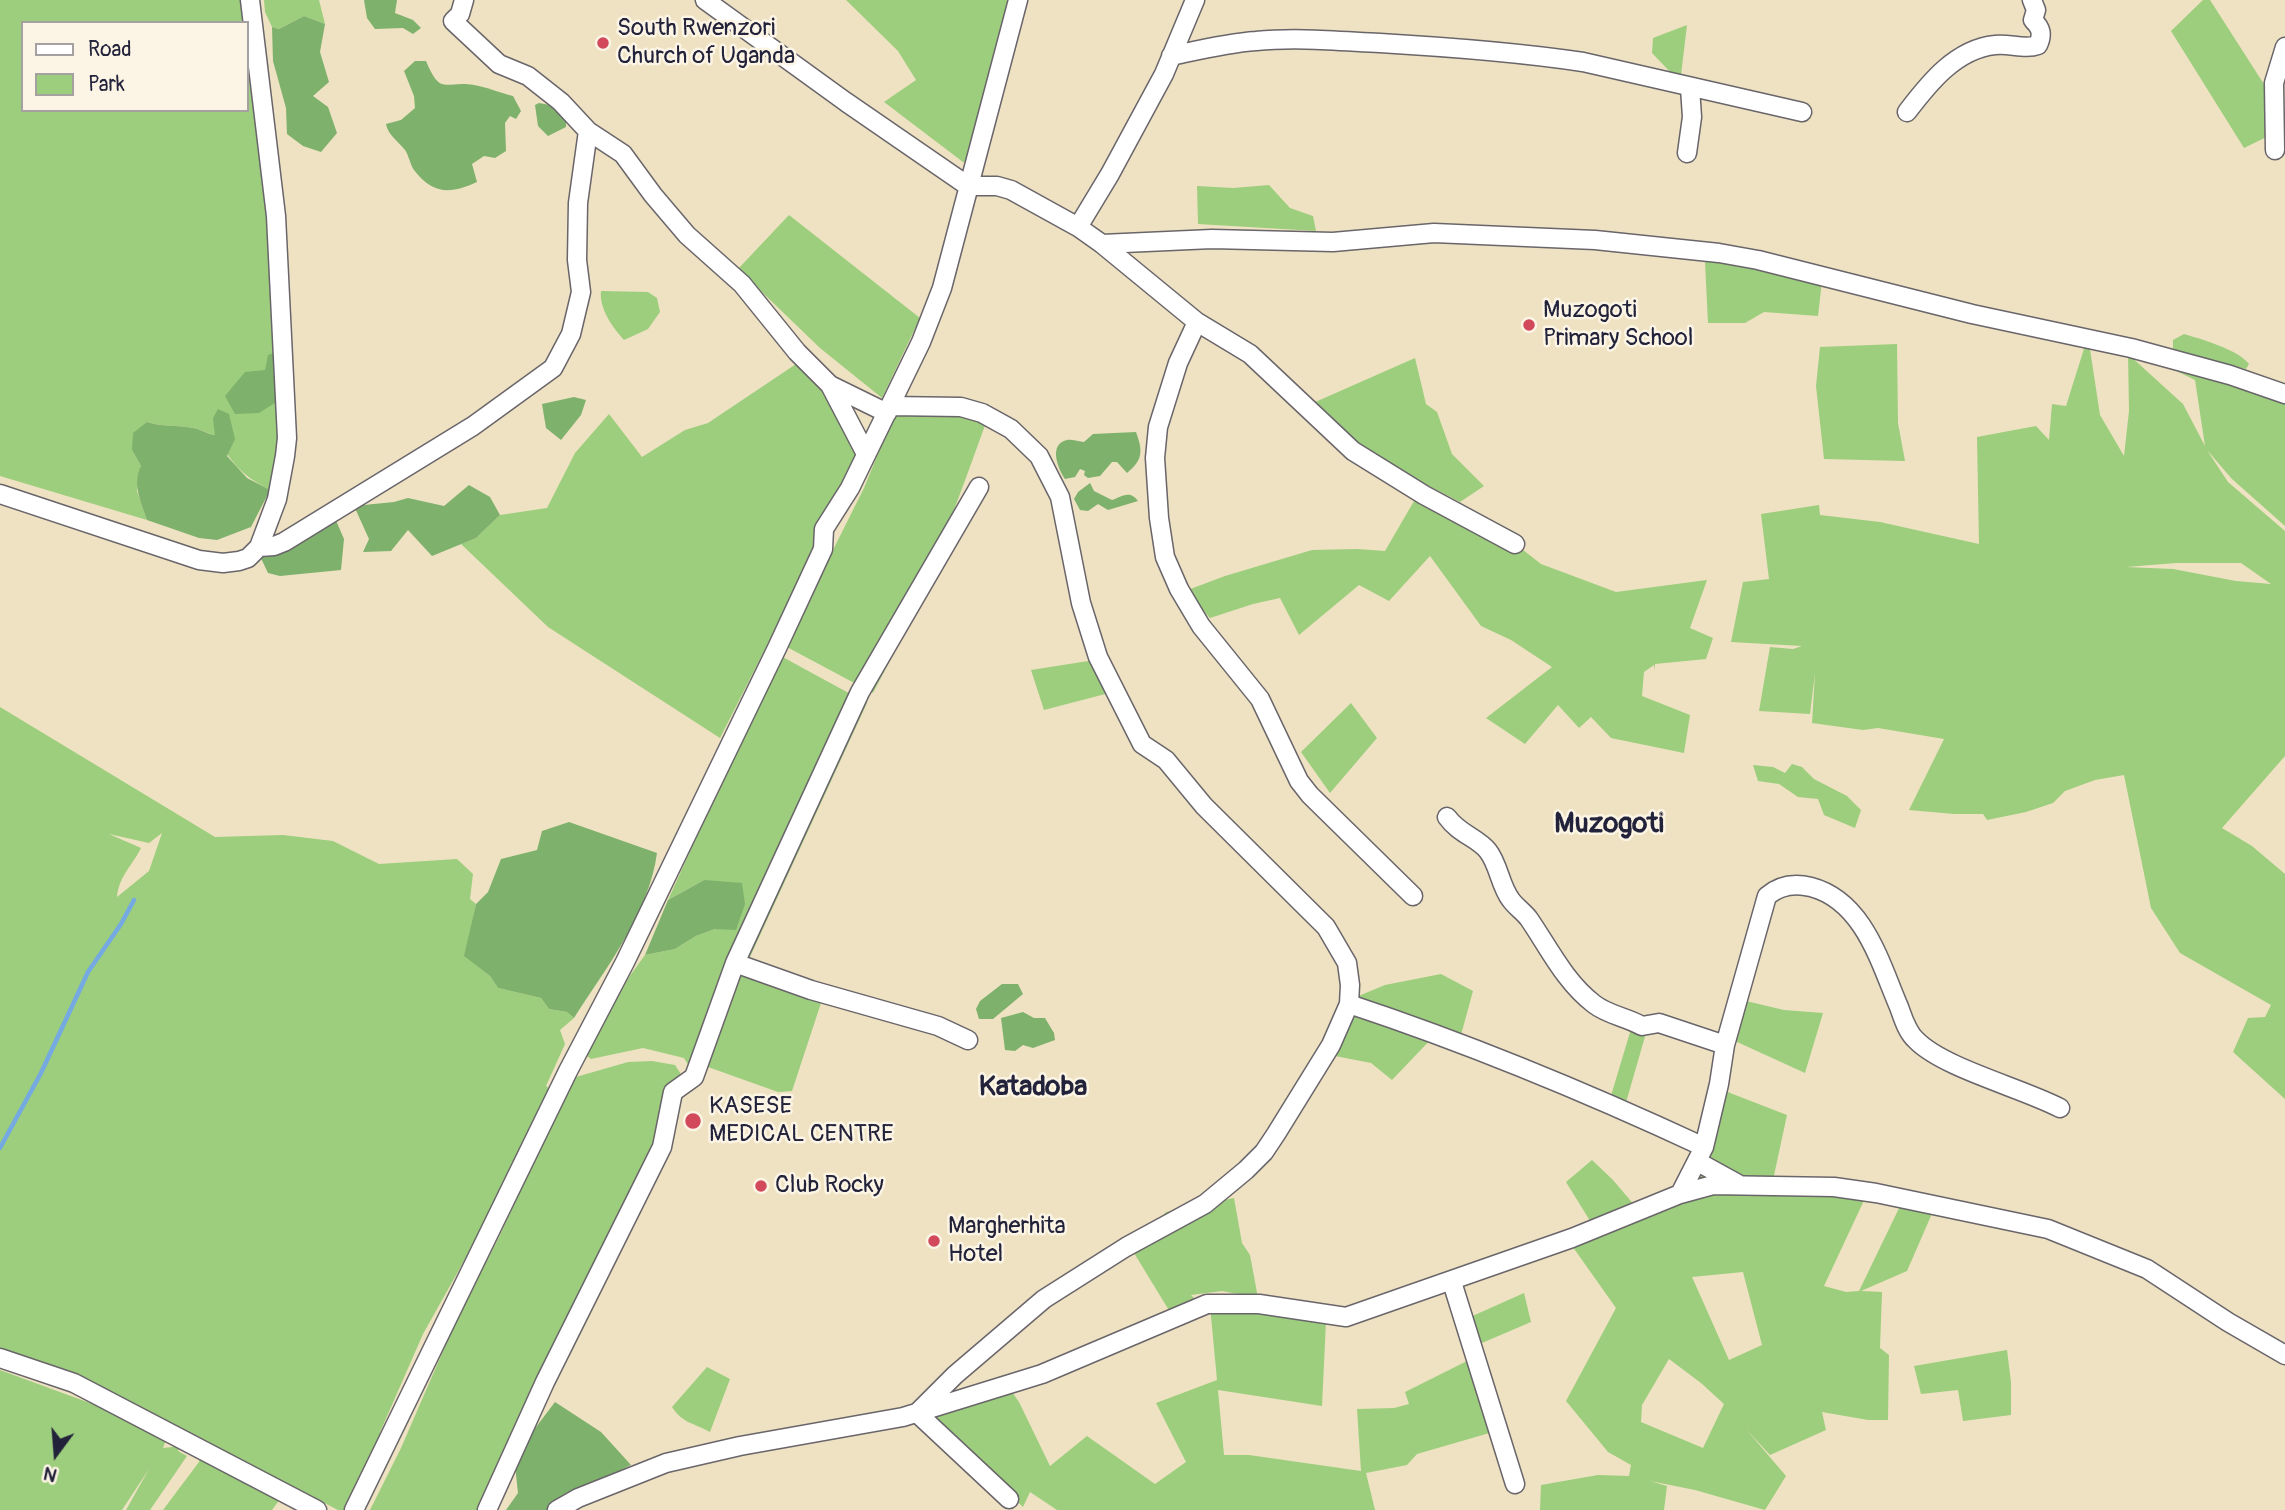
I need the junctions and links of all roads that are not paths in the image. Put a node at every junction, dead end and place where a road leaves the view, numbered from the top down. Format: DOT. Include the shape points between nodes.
graph roads {
  1 [pos="250,0"];
  2 [pos="464,0"];
  3 [pos="705,0"];
  4 [pos="999,0"];
  5 [pos="1195,0"];
  6 [pos="2032,0"];
  7 [pos="1017,5"];
  8 [pos="2285,47"];
  9 [pos="1171,56"];
  10 [pos="1690,88"];
  11 [pos="1802,112"];
  12 [pos="1907,112"];
  13 [pos="588,131"];
  14 [pos="2274,150"];
  15 [pos="1687,153"];
  16 [pos="968,186"];
  17 [pos="1078,227"];
  18 [pos="1102,244"];
  19 [pos="1197,322"];
  20 [pos="830,385"];
  21 [pos="2285,394"];
  22 [pos="889,409"];
  23 [pos="866,454"];
  24 [pos="979,487"];
  25 [pos="0,494"];
  26 [pos="1515,544"];
  27 [pos="259,547"];
  28 [pos="1447,817"];
  29 [pos="1413,896"];
  30 [pos="735,963"];
  31 [pos="1349,1004"];
  32 [pos="968,1040"];
  33 [pos="1725,1045"];
  34 [pos="2060,1108"];
  35 [pos="1701,1154"];
  36 [pos="1738,1184"];
  37 [pos="1680,1194"];
  38 [pos="1452,1282"];
  39 [pos="2285,1355"];
  40 [pos="0,1358"];
  41 [pos="917,1413"];
  42 [pos="1515,1484"];
  43 [pos="1010,1499"];
  44 [pos="317,1510"];
  45 [pos="354,1510"];
  46 [pos="487,1510"];
  47 [pos="557,1510"];
  1 -- 27 [label="street" via="276,216 287,438 277,499"];
  2 -- 13 [label="street" via="453,22 499,64 528,76 561,102"];
  3 -- 16 [label="street"];
  4 -- 7 [label="street"];
  5 -- 9 [label="street"];
  6 -- 12 [label="street" via="2033,20 2041,33 2038,46 1997,44 1968,53 1932,80"];
  7 -- 16 [label="street"];
  8 -- 14 [label="street" via="2274,83"];
  9 -- 10 [label="street" via="1258,40 1439,46 1559,58"];
  9 -- 17 [label="street"];
  10 -- 11 [label="street"];
  10 -- 15 [label="street"];
  13 -- 20 [label="street" via="623,154 687,235 742,285"];
  13 -- 27 [label="street" via="578,203 581,292 571,334 553,368 473,426 284,542"];
  16 -- 17 [label="street" via="1011,190"];
  16 -- 22 [label="street" via="942,288"];
  17 -- 18 [label="street"];
  18 -- 19 [label="street"];
  18 -- 21 [label="street" via="1212,239 1333,242 1434,233 1595,240 1719,253 2131,348"];
  19 -- 26 [label="street" via="1250,354 1353,451"];
  19 -- 29 [label="street" via="1178,363 1157,435 1157,494 1166,556 1201,626 1260,699 1310,795"];
  20 -- 22 [label="street"];
  20 -- 23 [label="street"];
  22 -- 23 [label="street"];
  22 -- 31 [label="street" via="929,405 972,410 1002,423 1039,457 1060,497 1081,603 1098,657 1142,744 1166,760 1204,806 1326,927 1347,963"];
  23 -- 45 [label="street" via="824,529 823,549 643,925"];
  24 -- 30 [label="street" via="864,683"];
  25 -- 27 [label="street" via="199,560 239,561"];
  28 -- 33 [label="street" via="1455,829 1488,851 1510,899 1595,1006 1642,1026 1659,1023"];
  30 -- 32 [label="street" via="835,998 938,1026"];
  30 -- 46 [label="street" via="694,1077 673,1091 662,1147"];
  31 -- 35 [label="street" via="1577,1090"];
  31 -- 41 [label="street" via="1324,1056 1270,1143 1246,1170 1205,1204 1044,1299"];
  33 -- 34 [label="street" via="1767,896 1788,885 1801,885 1834,897 1857,919 1916,1041 1946,1060"];
  33 -- 35 [label="street" via="1720,1084"];
  35 -- 36 [label="street"];
  35 -- 37 [label="street"];
  36 -- 37 [label="street" via="1705,1186"];
  36 -- 39 [label="street" via="1859,1190 2048,1229 2147,1269"];
  37 -- 38 [label="street"];
  38 -- 41 [label="street" via="1342,1317 1259,1304 1207,1304 1042,1374"];
  38 -- 42 [label="street"];
  40 -- 44 [label="street" via="74,1382"];
  41 -- 43 [label="street"];
  41 -- 47 [label="street" via="666,1463"];
}
